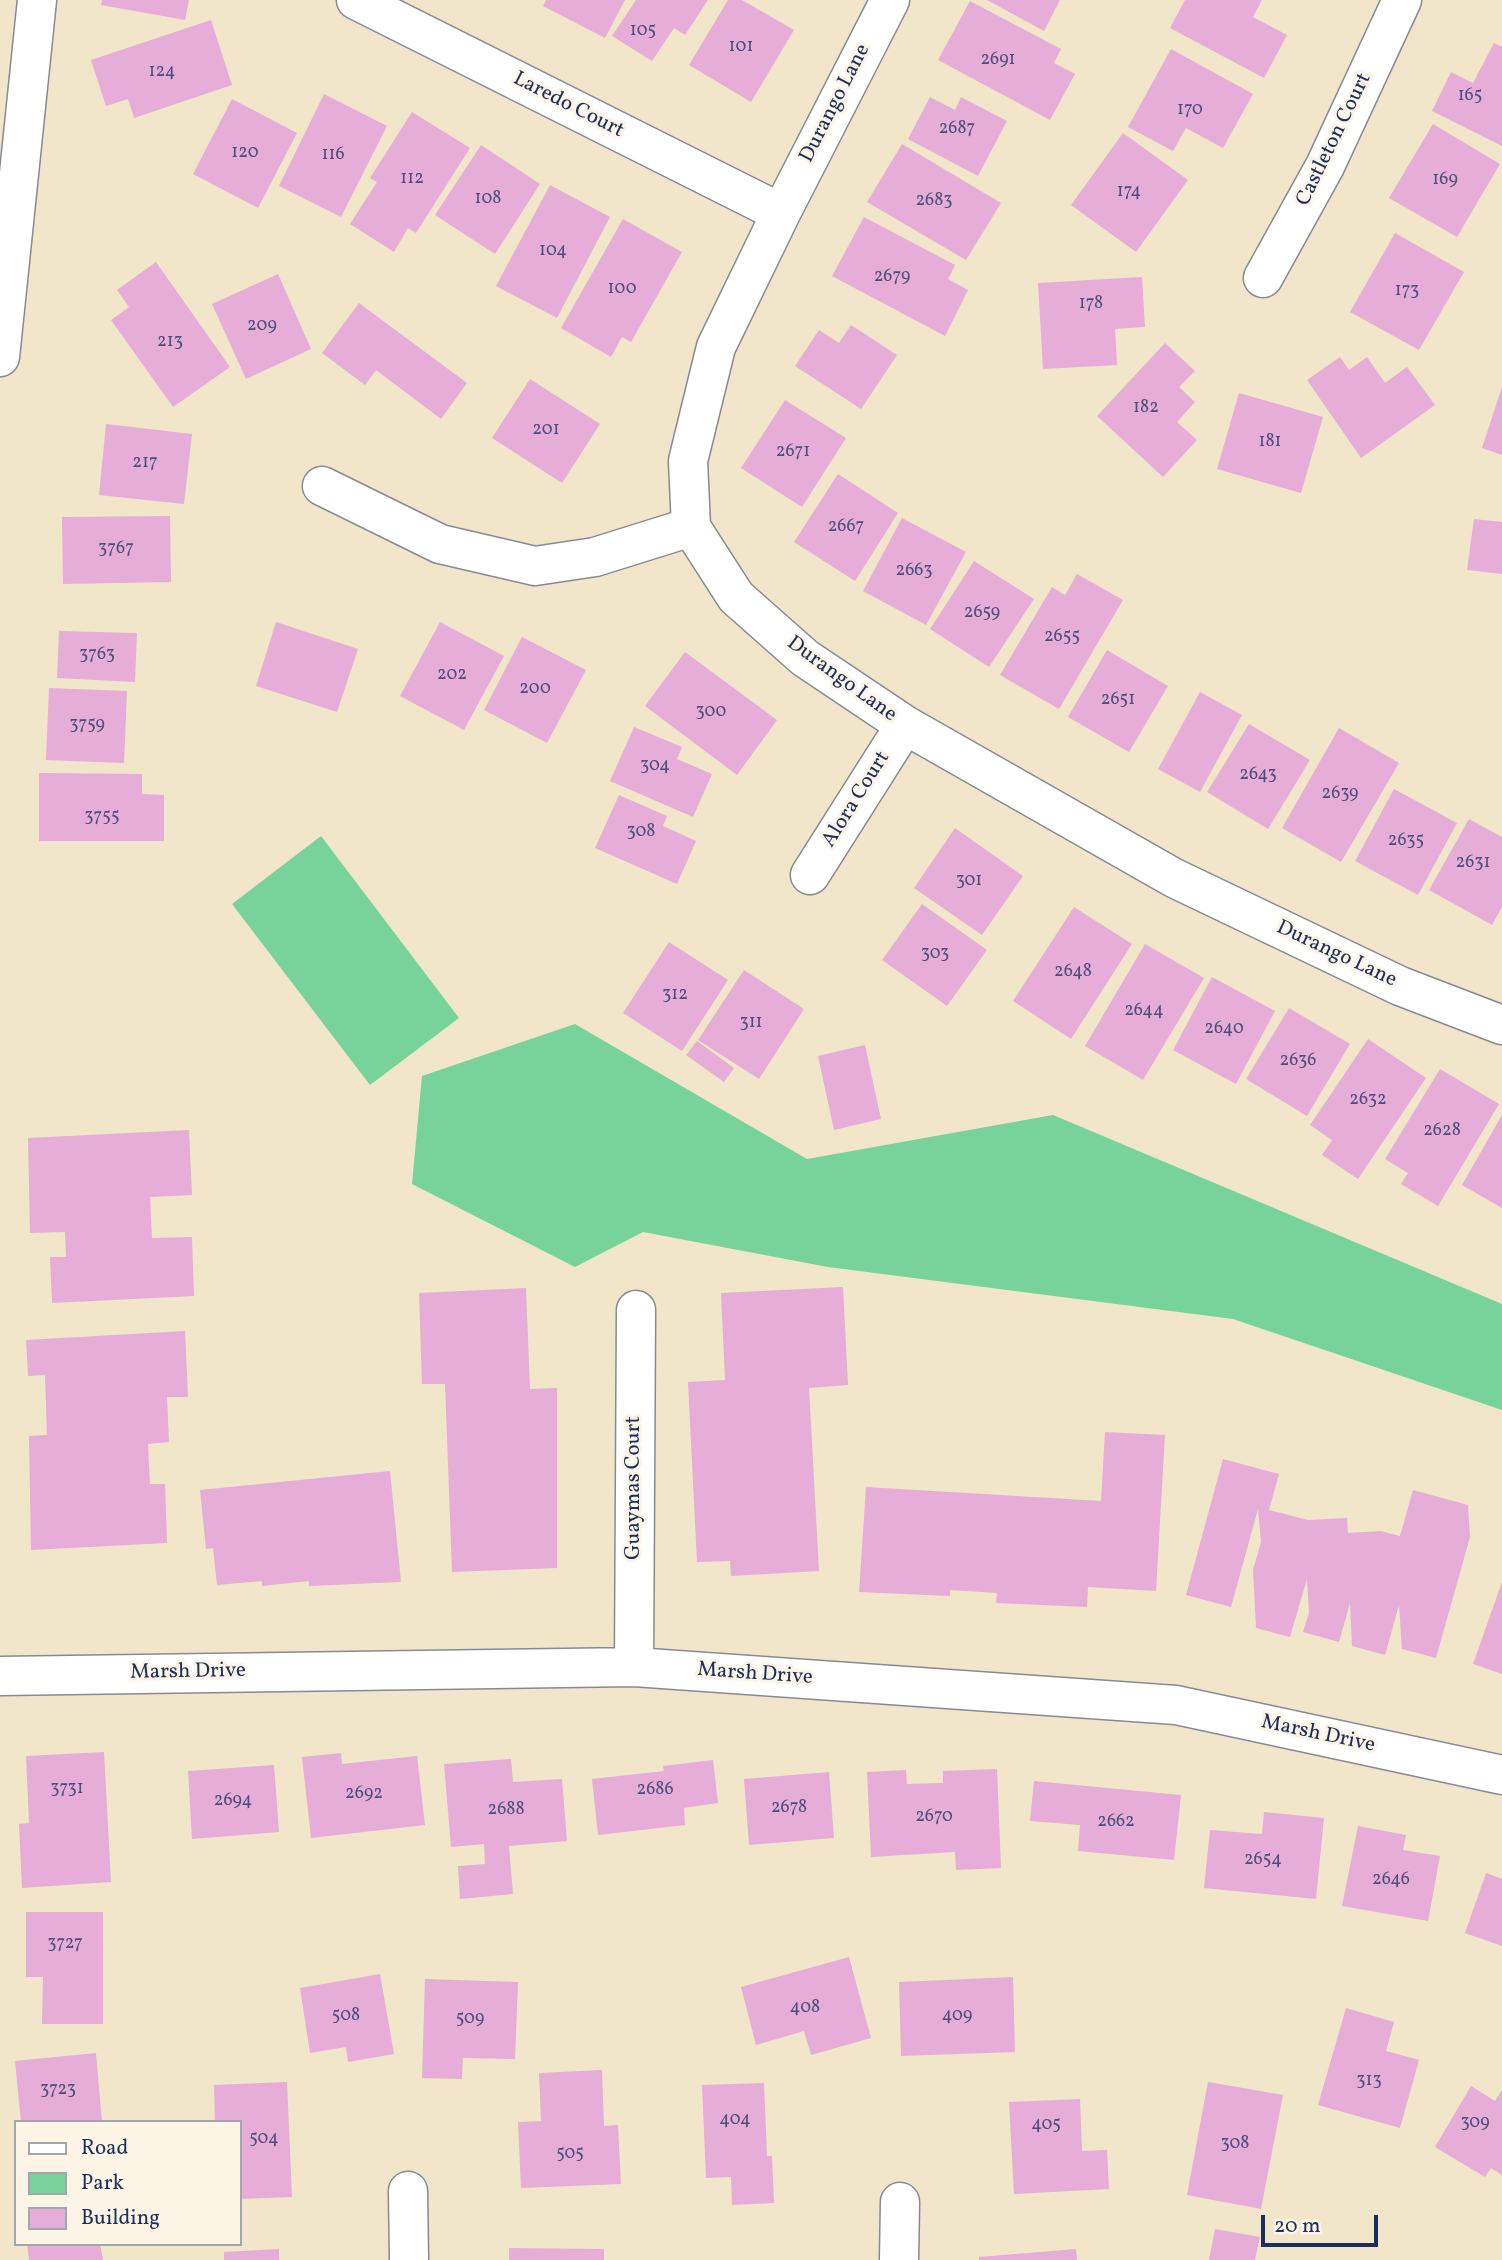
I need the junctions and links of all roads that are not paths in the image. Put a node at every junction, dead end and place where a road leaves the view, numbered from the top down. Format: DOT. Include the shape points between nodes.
graph roads {
  1 [pos="37,0"];
  2 [pos="356,0"];
  3 [pos="890,0"];
  4 [pos="1402,0"];
  5 [pos="781,213"];
  6 [pos="1263,278"];
  7 [pos="0,357"];
  8 [pos="322,486"];
  9 [pos="691,527"];
  10 [pos="905,725"];
  11 [pos="810,876"];
  12 [pos="1502,1025"];
  13 [pos="636,1310"];
  14 [pos="634,1667"];
  15 [pos="0,1676"];
  16 [pos="1502,1775"];
  17 [pos="408,2191"];
  18 [pos="900,2202"];
  19 [pos="409,2260"];
  20 [pos="899,2260"];
  1 -- 7 [label="street"];
  2 -- 5 [label="street, Laredo Court"];
  3 -- 5 [label="street, Durango Lane"];
  4 -- 6 [label="street, Castleton Court" via="1325,166"];
  5 -- 9 [label="street, Durango Lane" via="716,347 688,461"];
  8 -- 9 [label="street" via="440,544 535,566 595,557"];
  9 -- 10 [label="street, Durango Lane" via="736,597 805,658"];
  10 -- 11 [label="street, Alora Court"];
  10 -- 12 [label="street, Durango Lane" via="1174,878 1400,986"];
  13 -- 14 [label="street, Guaymas Court"];
  14 -- 15 [label="street, Marsh Drive"];
  14 -- 16 [label="street, Marsh Drive" via="1176,1705"];
  17 -- 19 [label="street"];
  18 -- 20 [label="street"];
}
